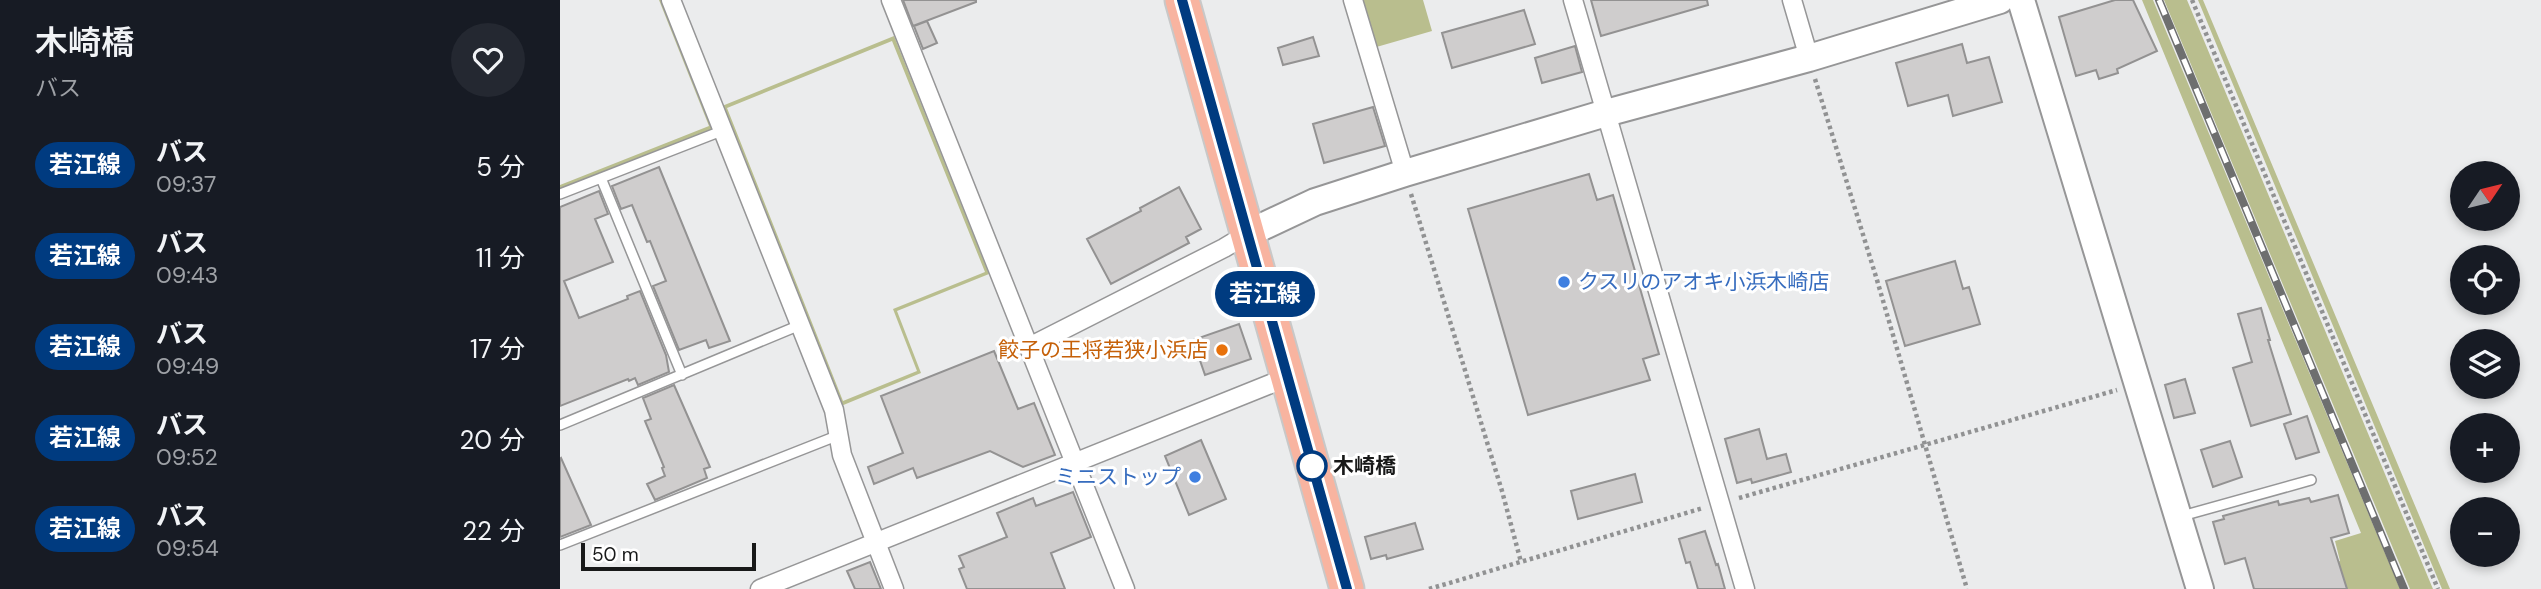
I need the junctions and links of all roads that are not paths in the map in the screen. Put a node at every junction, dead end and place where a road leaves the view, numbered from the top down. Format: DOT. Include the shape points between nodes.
graph roads {
  1 [pos="671,0"];
  2 [pos="891,0"];
  3 [pos="1182,0"];
  4 [pos="1353,0"];
  5 [pos="1573,0"];
  6 [pos="1792,0"];
  7 [pos="2000,0"];
  8 [pos="2021,0"];
  9 [pos="1809,58"];
  10 [pos="1606,113"];
  11 [pos="724,130"];
  12 [pos="1405,173"];
  13 [pos="601,178"];
  14 [pos="560,194"];
  15 [pos="1249,233"];
  16 [pos="800,325"];
  17 [pos="1029,347"];
  18 [pos="682,375"];
  19 [pos="1287,377"];
  20 [pos="561,422"];
  21 [pos="839,435"];
  22 [pos="1075,463"];
  23 [pos="2311,480"];
  24 [pos="2179,517"];
  25 [pos="876,542"];
  26 [pos="560,545"];
  27 [pos="760,589"];
  28 [pos="894,589"];
  29 [pos="1125,589"];
  30 [pos="1347,589"];
  31 [pos="1745,589"];
  32 [pos="2200,589"];
  1 -- 11 [label="street"];
  2 -- 17 [label="street"];
  3 -- 15 [label="highway"];
  4 -- 12 [label="street"];
  5 -- 10 [label="street"];
  6 -- 9 [label="street"];
  7 -- 9 [label="street"];
  8 -- 24 [label="street"];
  9 -- 10 [label="street"];
  10 -- 12 [label="street"];
  10 -- 31 [label="street"];
  11 -- 13 [label="lane"];
  11 -- 16 [label="street"];
  12 -- 15 [label="street" via="1315,202"];
  13 -- 14 [label="lane"];
  13 -- 18 [label="lane"];
  15 -- 17 [label="street"];
  15 -- 19 [label="highway"];
  16 -- 18 [label="lane"];
  16 -- 21 [label="street" via="834,410"];
  17 -- 22 [label="street"];
  18 -- 20 [label="lane"];
  19 -- 22 [label="street"];
  19 -- 30 [label="highway"];
  21 -- 25 [label="street" via="842,455"];
  21 -- 26 [label="lane"];
  22 -- 25 [label="street"];
  22 -- 29 [label="street"];
  23 -- 24 [label="lane"];
  24 -- 32 [label="street"];
  25 -- 27 [label="street"];
  25 -- 28 [label="street"];
}
